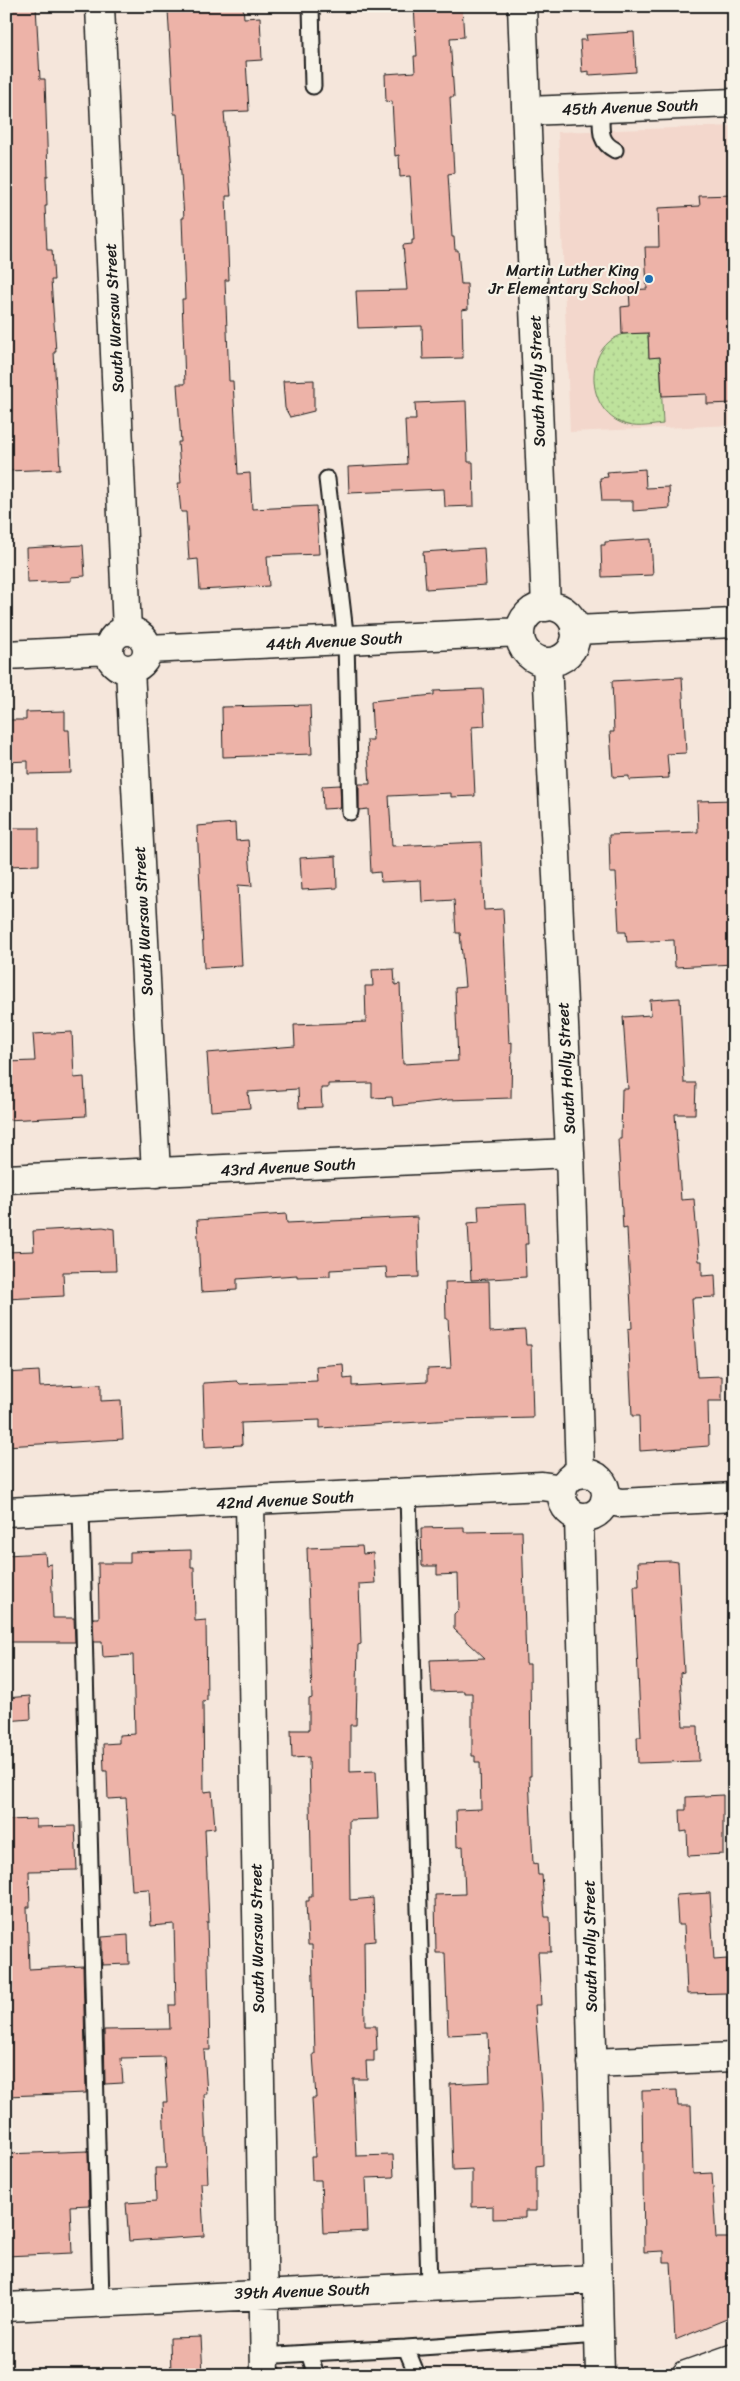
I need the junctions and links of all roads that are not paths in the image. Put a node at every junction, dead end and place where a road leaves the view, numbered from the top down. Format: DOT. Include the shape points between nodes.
graph roads {
  1 [pos="100,6"];
  2 [pos="311,6"];
  3 [pos="522,6"];
  4 [pos="313,86"];
  5 [pos="734,102"];
  6 [pos="601,108"];
  7 [pos="527,111"];
  8 [pos="615,150"];
  9 [pos="327,479"];
  10 [pos="546,606"];
  11 [pos="734,623"];
  12 [pos="575,630"];
  13 [pos="128,631"];
  14 [pos="520,632"];
  15 [pos="346,641"];
  16 [pos="109,650"];
  17 [pos="6,655"];
  18 [pos="138,659"];
  19 [pos="547,662"];
  20 [pos="350,812"];
  21 [pos="570,1153"];
  22 [pos="156,1174"];
  23 [pos="6,1179"];
  24 [pos="571,1482"];
  25 [pos="408,1494"];
  26 [pos="734,1497"];
  27 [pos="605,1500"];
  28 [pos="250,1502"];
  29 [pos="81,1509"];
  30 [pos="6,1512"];
  31 [pos="579,1516"];
  32 [pos="734,2057"];
  33 [pos="592,2063"];
  34 [pos="597,2279"];
  35 [pos="429,2286"];
  36 [pos="262,2293"];
  37 [pos="100,2301"];
  38 [pos="6,2307"];
  39 [pos="600,2336"];
  40 [pos="406,2348"];
  41 [pos="309,2353"];
  42 [pos="734,2358"];
  43 [pos="264,2365"];
  44 [pos="415,2370"];
  45 [pos="316,2375"];
  46 [pos="600,2375"];
  47 [pos="686,2375"];
  1 -- 13 [label="street, South Warsaw Street"];
  2 -- 4 [label="lane"];
  3 -- 7 [label="street, South Holly Street"];
  5 -- 6 [label="street, 45th Avenue South"];
  6 -- 7 [label="street, 45th Avenue South"];
  6 -- 8 [label="lane" via="602,140"];
  7 -- 10 [label="street, South Holly Street"];
  9 -- 15 [label="lane"];
  10 -- 12 [label="street" via="567,614"];
  10 -- 14 [label="street" via="532,611 525,618"];
  11 -- 12 [label="street"];
  12 -- 19 [label="street" via="572,647 567,654"];
  13 -- 16 [label="street" via="116,634"];
  13 -- 18 [label="street" via="141,635"];
  14 -- 15 [label="street, 44th Avenue South"];
  14 -- 19 [label="street" via="527,653"];
  15 -- 18 [label="street, 44th Avenue South"];
  15 -- 20 [label="lane"];
  16 -- 17 [label="street"];
  16 -- 18 [label="street" via="110,658 119,667"];
  18 -- 22 [label="street, South Warsaw Street"];
  19 -- 21 [label="street, South Holly Street"];
  21 -- 22 [label="street, 43rd Avenue South"];
  21 -- 24 [label="street, South Holly Street"];
  22 -- 23 [label="street, 43rd Avenue South"];
  24 -- 25 [label="street, 42nd Avenue South"];
  24 -- 27 [label="street" via="592,1475 604,1486"];
  24 -- 31 [label="street" via="564,1505 569,1512"];
  25 -- 28 [label="street, 42nd Avenue South"];
  25 -- 35 [label="lane"];
  26 -- 27 [label="street" via="621,1503"];
  27 -- 31 [label="street" via="593,1515"];
  28 -- 29 [label="street, 42nd Avenue South"];
  28 -- 36 [label="street, South Warsaw Street"];
  29 -- 30 [label="street, 42nd Avenue South"];
  29 -- 37 [label="lane"];
  31 -- 33 [label="street, South Holly Street"];
  32 -- 33 [label="street"];
  33 -- 34 [label="street, South Holly Street"];
  34 -- 35 [label="street, 39th Avenue South"];
  34 -- 39 [label="street, South Holly Street"];
  35 -- 36 [label="street, 39th Avenue South"];
  36 -- 37 [label="street, 39th Avenue South"];
  36 -- 43 [label="street, South Warsaw Street"];
  37 -- 38 [label="street, 39th Avenue South"];
  39 -- 40 [label="lane"];
  39 -- 46 [label="street, South Holly Street"];
  40 -- 41 [label="lane"];
  40 -- 44 [label="lane"];
  41 -- 43 [label="lane"];
  41 -- 45 [label="lane"];
  42 -- 47 [label="street"];
}
